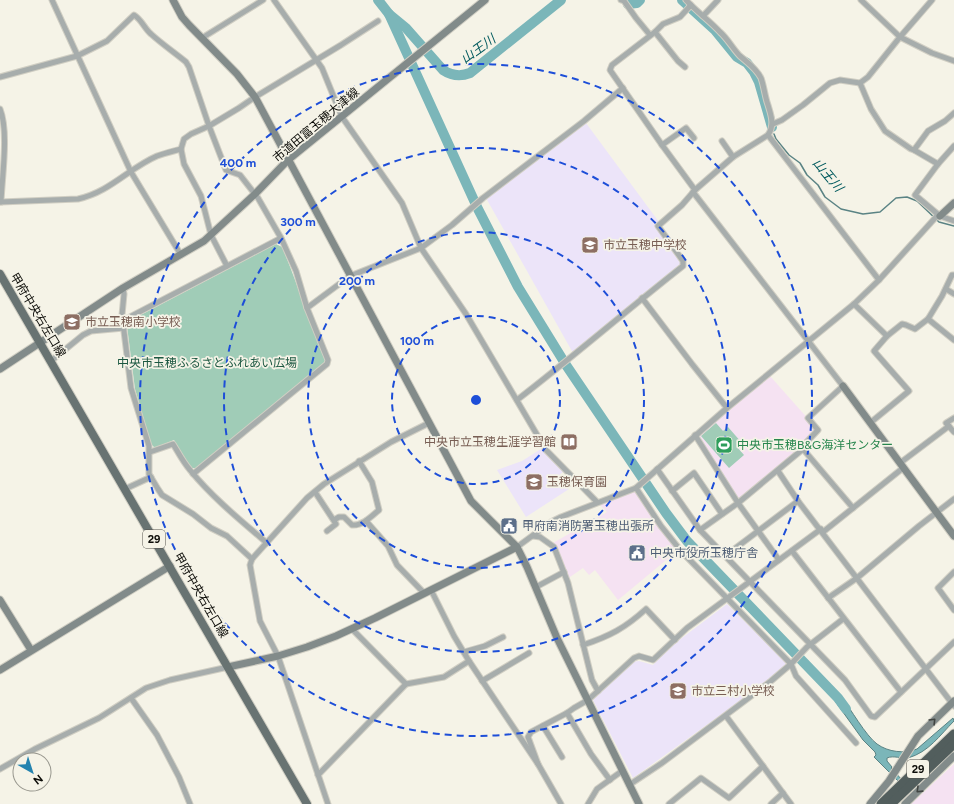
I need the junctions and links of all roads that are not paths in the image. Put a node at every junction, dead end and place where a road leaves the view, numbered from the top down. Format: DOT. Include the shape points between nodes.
graph roads {
  1 [pos="52,0"];
  2 [pos="172,0"];
  3 [pos="263,0"];
  4 [pos="274,0"];
  5 [pos="485,0"];
  6 [pos="621,0"];
  7 [pos="686,0"];
  8 [pos="718,0"];
  9 [pos="861,0"];
  10 [pos="932,0"];
  11 [pos="691,5"];
  12 [pos="703,16"];
  13 [pos="378,21"];
  14 [pos="653,33"];
  15 [pos="900,37"];
  16 [pos="202,38"];
  17 [pos="77,56"];
  18 [pos="316,60"];
  19 [pos="954,61"];
  20 [pos="685,67"];
  21 [pos="0,77"];
  22 [pos="860,82"];
  23 [pos="623,88"];
  24 [pos="254,97"];
  25 [pos="0,109"];
  26 [pos="954,113"];
  27 [pos="342,116"];
  28 [pos="773,124"];
  29 [pos="209,126"];
  30 [pos="768,134"];
  31 [pos="694,138"];
  32 [pos="722,141"];
  33 [pos="662,145"];
  34 [pos="954,146"];
  35 [pos="181,149"];
  36 [pos="914,150"];
  37 [pos="733,157"];
  38 [pos="288,160"];
  39 [pos="938,164"];
  40 [pos="131,172"];
  41 [pos="694,191"];
  42 [pos="255,194"];
  43 [pos="0,202"];
  44 [pos="954,203"];
  45 [pos="936,218"];
  46 [pos="954,221"];
  47 [pos="211,235"];
  48 [pos="280,238"];
  49 [pos="421,248"];
  50 [pos="180,255"];
  51 [pos="226,266"];
  52 [pos="0,274"];
  53 [pos="954,274"];
  54 [pos="350,276"];
  55 [pos="879,280"];
  56 [pos="123,288"];
  57 [pos="946,289"];
  58 [pos="954,294"];
  59 [pos="642,298"];
  60 [pos="854,304"];
  61 [pos="307,308"];
  62 [pos="928,319"];
  63 [pos="122,321"];
  64 [pos="124,328"];
  65 [pos="887,336"];
  66 [pos="954,340"];
  67 [pos="810,341"];
  68 [pos="40,343"];
  69 [pos="51,360"];
  70 [pos="0,369"];
  71 [pos="843,386"];
  72 [pos="517,400"];
  73 [pos="727,408"];
  74 [pos="954,418"];
  75 [pos="429,423"];
  76 [pos="870,423"];
  77 [pos="949,426"];
  78 [pos="954,432"];
  79 [pos="695,436"];
  80 [pos="803,449"];
  81 [pos="150,452"];
  82 [pos="359,461"];
  83 [pos="902,465"];
  84 [pos="657,469"];
  85 [pos="778,471"];
  86 [pos="193,474"];
  87 [pos="151,477"];
  88 [pos="636,488"];
  89 [pos="125,489"];
  90 [pos="672,491"];
  91 [pos="315,492"];
  92 [pos="954,499"];
  93 [pos="798,501"];
  94 [pos="597,502"];
  95 [pos="738,503"];
  96 [pos="853,508"];
  97 [pos="937,513"];
  98 [pos="722,514"];
  99 [pos="334,520"];
  100 [pos="366,521"];
  101 [pos="700,530"];
  102 [pos="327,531"];
  103 [pos="757,531"];
  104 [pos="822,531"];
  105 [pos="533,536"];
  106 [pos="954,536"];
  107 [pos="267,543"];
  108 [pos="517,547"];
  109 [pos="792,551"];
  110 [pos="725,556"];
  111 [pos="252,559"];
  112 [pos="779,560"];
  113 [pos="170,566"];
  114 [pos="564,572"];
  115 [pos="954,572"];
  116 [pos="857,578"];
  117 [pos="750,582"];
  118 [pos="536,587"];
  119 [pos="431,590"];
  120 [pos="424,593"];
  121 [pos="828,598"];
  122 [pos="727,599"];
  123 [pos="0,600"];
  124 [pos="954,610"];
  125 [pos="843,619"];
  126 [pos="352,629"];
  127 [pos="503,637"];
  128 [pos="675,640"];
  129 [pos="954,642"];
  130 [pos="810,644"];
  131 [pos="583,645"];
  132 [pos="31,650"];
  133 [pos="464,652"];
  134 [pos="529,653"];
  135 [pos="278,656"];
  136 [pos="469,661"];
  137 [pos="792,662"];
  138 [pos="228,667"];
  139 [pos="926,669"];
  140 [pos="0,670"];
  141 [pos="482,681"];
  142 [pos="406,684"];
  143 [pos="598,691"];
  144 [pos="901,692"];
  145 [pos="131,698"];
  146 [pos="588,700"];
  147 [pos="953,703"];
  148 [pos="567,713"];
  149 [pos="726,716"];
  150 [pos="543,726"];
  151 [pos="954,734"];
  152 [pos="856,743"];
  153 [pos="954,744"];
  154 [pos="954,756"];
  155 [pos="562,757"];
  156 [pos="538,764"];
  157 [pos="763,766"];
  158 [pos="0,769"];
  159 [pos="622,771"];
  160 [pos="318,774"];
  161 [pos="610,780"];
  162 [pos="629,785"];
  163 [pos="783,793"];
  164 [pos="190,804"];
  165 [pos="307,804"];
  166 [pos="328,804"];
  167 [pos="561,804"];
  168 [pos="588,804"];
  169 [pos="639,804"];
  170 [pos="669,804"];
  171 [pos="771,804"];
  172 [pos="791,804"];
  173 [pos="870,804"];
  174 [pos="880,804"];
  175 [pos="891,804"];
  176 [pos="905,804"];
  1 -- 17 [label="street"];
  2 -- 16 [label="street" via="182,18"];
  3 -- 16 [label="street"];
  4 -- 18 [label="street"];
  5 -- 27 [label="street, 市道田富玉穂大津線"];
  6 -- 14 [label="street"];
  7 -- 11 [label="street"];
  8 -- 12 [label="street"];
  9 -- 15 [label="street"];
  10 -- 15 [label="street"];
  11 -- 12 [label="street"];
  11 -- 14 [label="street" via="680,17 663,24"];
  12 -- 28 [label="street" via="757,72 762,80"];
  13 -- 18 [label="street"];
  14 -- 20 [label="street"];
  14 -- 23 [label="street" via="612,65 610,70"];
  15 -- 19 [label="street"];
  15 -- 22 [label="street" via="868,77"];
  16 -- 24 [label="street" via="237,74"];
  17 -- 21 [label="street"];
  17 -- 29 [label="street" via="107,41 134,15 141,19 152,35 186,62"];
  17 -- 40 [label="street"];
  18 -- 24 [label="street"];
  18 -- 27 [label="street" via="322,68"];
  22 -- 28 [label="street" via="840,80 830,83 782,120"];
  22 -- 36 [label="street" via="871,108 885,131"];
  23 -- 33 [label="street"];
  23 -- 49 [label="street"];
  24 -- 29 [label="street"];
  24 -- 38 [label="street"];
  25 -- 43 [label="street" via="4,128"];
  26 -- 36 [label="street" via="928,131"];
  27 -- 38 [label="street, 市道田富玉穂大津線"];
  27 -- 49 [label="street" via="402,203"];
  28 -- 30 [label="street"];
  29 -- 35 [label="street" via="184,139"];
  29 -- 42 [label="street" via="226,170 240,175"];
  30 -- 37 [label="street"];
  30 -- 55 [label="street"];
  31 -- 33 [label="street" via="686,128"];
  32 -- 37 [label="street"];
  33 -- 41 [label="street"];
  34 -- 39 [label="street"];
  35 -- 40 [label="street" via="157,156"];
  35 -- 47 [label="street" via="184,164 200,196"];
  36 -- 39 [label="street"];
  37 -- 41 [label="street"];
  38 -- 42 [label="street, 市道田富玉穂大津線"];
  38 -- 54 [label="street"];
  39 -- 45 [label="street" via="915,194"];
  40 -- 43 [label="street" via="99,193 78,199"];
  40 -- 50 [label="street"];
  41 -- 59 [label="street" via="658,226 683,261 683,266"];
  41 -- 67 [label="street"];
  42 -- 47 [label="street, 市道田富玉穂大津線"];
  42 -- 48 [label="street"];
  44 -- 45 [label="street"];
  45 -- 46 [label="street"];
  45 -- 55 [label="street"];
  47 -- 50 [label="street, 市道田富玉穂大津線"];
  47 -- 51 [label="street"];
  48 -- 51 [label="street"];
  48 -- 61 [label="street" via="296,271"];
  49 -- 54 [label="street"];
  49 -- 72 [label="street" via="466,314"];
  50 -- 56 [label="street, 市道田富玉穂大津線"];
  51 -- 63 [label="street"];
  52 -- 68 [label="main road, 甲府中央右左口線 / 29"];
  53 -- 57 [label="street"];
  54 -- 61 [label="street"];
  54 -- 75 [label="street"];
  55 -- 60 [label="street"];
  56 -- 63 [label="street"];
  56 -- 68 [label="street, 市道田富玉穂大津線"];
  57 -- 58 [label="street"];
  57 -- 62 [label="street"];
  59 -- 72 [label="street"];
  59 -- 73 [label="street"];
  60 -- 65 [label="street"];
  60 -- 67 [label="street"];
  61 -- 86 [label="street" via="328,360 327,364"];
  62 -- 65 [label="street" via="915,329 902,324"];
  62 -- 66 [label="street"];
  63 -- 64 [label="street"];
  64 -- 69 [label="street" via="91,331"];
  64 -- 81 [label="street" via="131,388"];
  65 -- 76 [label="street" via="874,351 909,391"];
  67 -- 71 [label="street"];
  67 -- 73 [label="street"];
  68 -- 69 [label="main road, 甲府中央右左口線 / 29"];
  68 -- 70 [label="street, 市道田富玉穂大津線"];
  69 -- 89 [label="main road, 甲府中央右左口線 / 29"];
  71 -- 76 [label="street"];
  71 -- 80 [label="street" via="808,418 818,430"];
  72 -- 94 [label="street" via="546,450"];
  73 -- 79 [label="street"];
  74 -- 77 [label="street" via="946,423"];
  75 -- 82 [label="street"];
  75 -- 108 [label="street" via="471,501"];
  76 -- 83 [label="street"];
  77 -- 78 [label="street"];
  77 -- 83 [label="street"];
  79 -- 84 [label="street"];
  79 -- 95 [label="street"];
  80 -- 85 [label="street"];
  80 -- 96 [label="street"];
  81 -- 86 [label="street" via="173,444"];
  81 -- 87 [label="street"];
  82 -- 91 [label="street"];
  82 -- 100 [label="street" via="372,482 379,510"];
  83 -- 96 [label="street"];
  83 -- 97 [label="street"];
  84 -- 88 [label="street"];
  84 -- 90 [label="street"];
  85 -- 93 [label="street"];
  85 -- 95 [label="street"];
  86 -- 107 [label="street" via="223,505"];
  87 -- 89 [label="street"];
  87 -- 111 [label="street" via="162,495 227,536"];
  88 -- 94 [label="street"];
  88 -- 122 [label="street" via="681,551"];
  89 -- 113 [label="main road, 甲府中央右左口線 / 29"];
  90 -- 98 [label="street" via="694,473"];
  90 -- 101 [label="street"];
  91 -- 99 [label="street"];
  91 -- 107 [label="street"];
  92 -- 97 [label="street"];
  93 -- 103 [label="street"];
  93 -- 104 [label="street"];
  94 -- 105 [label="street" via="561,517"];
  95 -- 98 [label="street"];
  95 -- 103 [label="street"];
  96 -- 104 [label="street"];
  97 -- 106 [label="street"];
  97 -- 116 [label="street"];
  98 -- 101 [label="street"];
  99 -- 100 [label="street" via="344,517 352,525"];
  99 -- 102 [label="street" via="336,524"];
  100 -- 120 [label="street" via="388,546 397,565"];
  101 -- 110 [label="street"];
  103 -- 110 [label="street"];
  103 -- 112 [label="street"];
  104 -- 109 [label="street"];
  104 -- 116 [label="street"];
  105 -- 108 [label="street"];
  105 -- 114 [label="street" via="540,537 554,547"];
  107 -- 111 [label="street"];
  108 -- 118 [label="street"];
  108 -- 119 [label="street"];
  109 -- 112 [label="street"];
  109 -- 121 [label="street"];
  110 -- 117 [label="street"];
  111 -- 135 [label="street" via="250,565 260,620"];
  112 -- 117 [label="street"];
  113 -- 132 [label="street"];
  113 -- 138 [label="main road, 甲府中央右左口線 / 29"];
  114 -- 118 [label="street"];
  114 -- 131 [label="street"];
  115 -- 124 [label="street" via="938,588"];
  116 -- 121 [label="street"];
  116 -- 139 [label="street"];
  117 -- 122 [label="street"];
  117 -- 130 [label="street"];
  118 -- 146 [label="street" via="557,638"];
  119 -- 120 [label="street"];
  119 -- 133 [label="street"];
  120 -- 126 [label="street"];
  121 -- 125 [label="street"];
  122 -- 128 [label="street"];
  122 -- 137 [label="street"];
  123 -- 132 [label="street"];
  125 -- 130 [label="street"];
  125 -- 144 [label="street"];
  126 -- 135 [label="street"];
  126 -- 142 [label="street"];
  127 -- 133 [label="street"];
  128 -- 131 [label="street" via="646,609 615,633"];
  128 -- 143 [label="street" via="654,660 638,656 634,658"];
  129 -- 139 [label="street"];
  130 -- 137 [label="street"];
  130 -- 144 [label="street" via="845,680 871,716 875,717"];
  131 -- 143 [label="street" via="592,680"];
  132 -- 140 [label="street"];
  133 -- 136 [label="street"];
  134 -- 141 [label="street"];
  135 -- 138 [label="street"];
  135 -- 160 [label="street"];
  136 -- 141 [label="street"];
  136 -- 142 [label="street" via="444,677"];
  137 -- 149 [label="street"];
  137 -- 152 [label="street" via="796,676"];
  138 -- 145 [label="street" via="158,684"];
  138 -- 165 [label="main road, 甲府中央右左口線 / 29"];
  139 -- 144 [label="street"];
  139 -- 147 [label="street"];
  141 -- 156 [label="street"];
  142 -- 160 [label="street"];
  143 -- 146 [label="street"];
  145 -- 158 [label="street" via="100,718 34,749"];
  145 -- 164 [label="street" via="157,735"];
  146 -- 148 [label="street"];
  146 -- 159 [label="street"];
  173 -- 147 [label="street, one-way" via="889,781 915,740"];
  148 -- 150 [label="street"];
  148 -- 161 [label="street"];
  149 -- 157 [label="street"];
  149 -- 162 [label="street"];
  150 -- 155 [label="street"];
  150 -- 156 [label="street" via="531,732 528,737"];
  151 -- 174 [label="highway, 29"];
  153 -- 175 [label="highway, 29"];
  154 -- 176 [label="street, one-way"];
  156 -- 167 [label="street"];
  157 -- 163 [label="street"];
  157 -- 170 [label="street" via="729,798 700,778"];
  159 -- 161 [label="street"];
  159 -- 162 [label="street"];
  160 -- 166 [label="street"];
  161 -- 168 [label="street" via="597,789"];
  162 -- 169 [label="street"];
  163 -- 171 [label="street"];
  163 -- 172 [label="street"];
}
